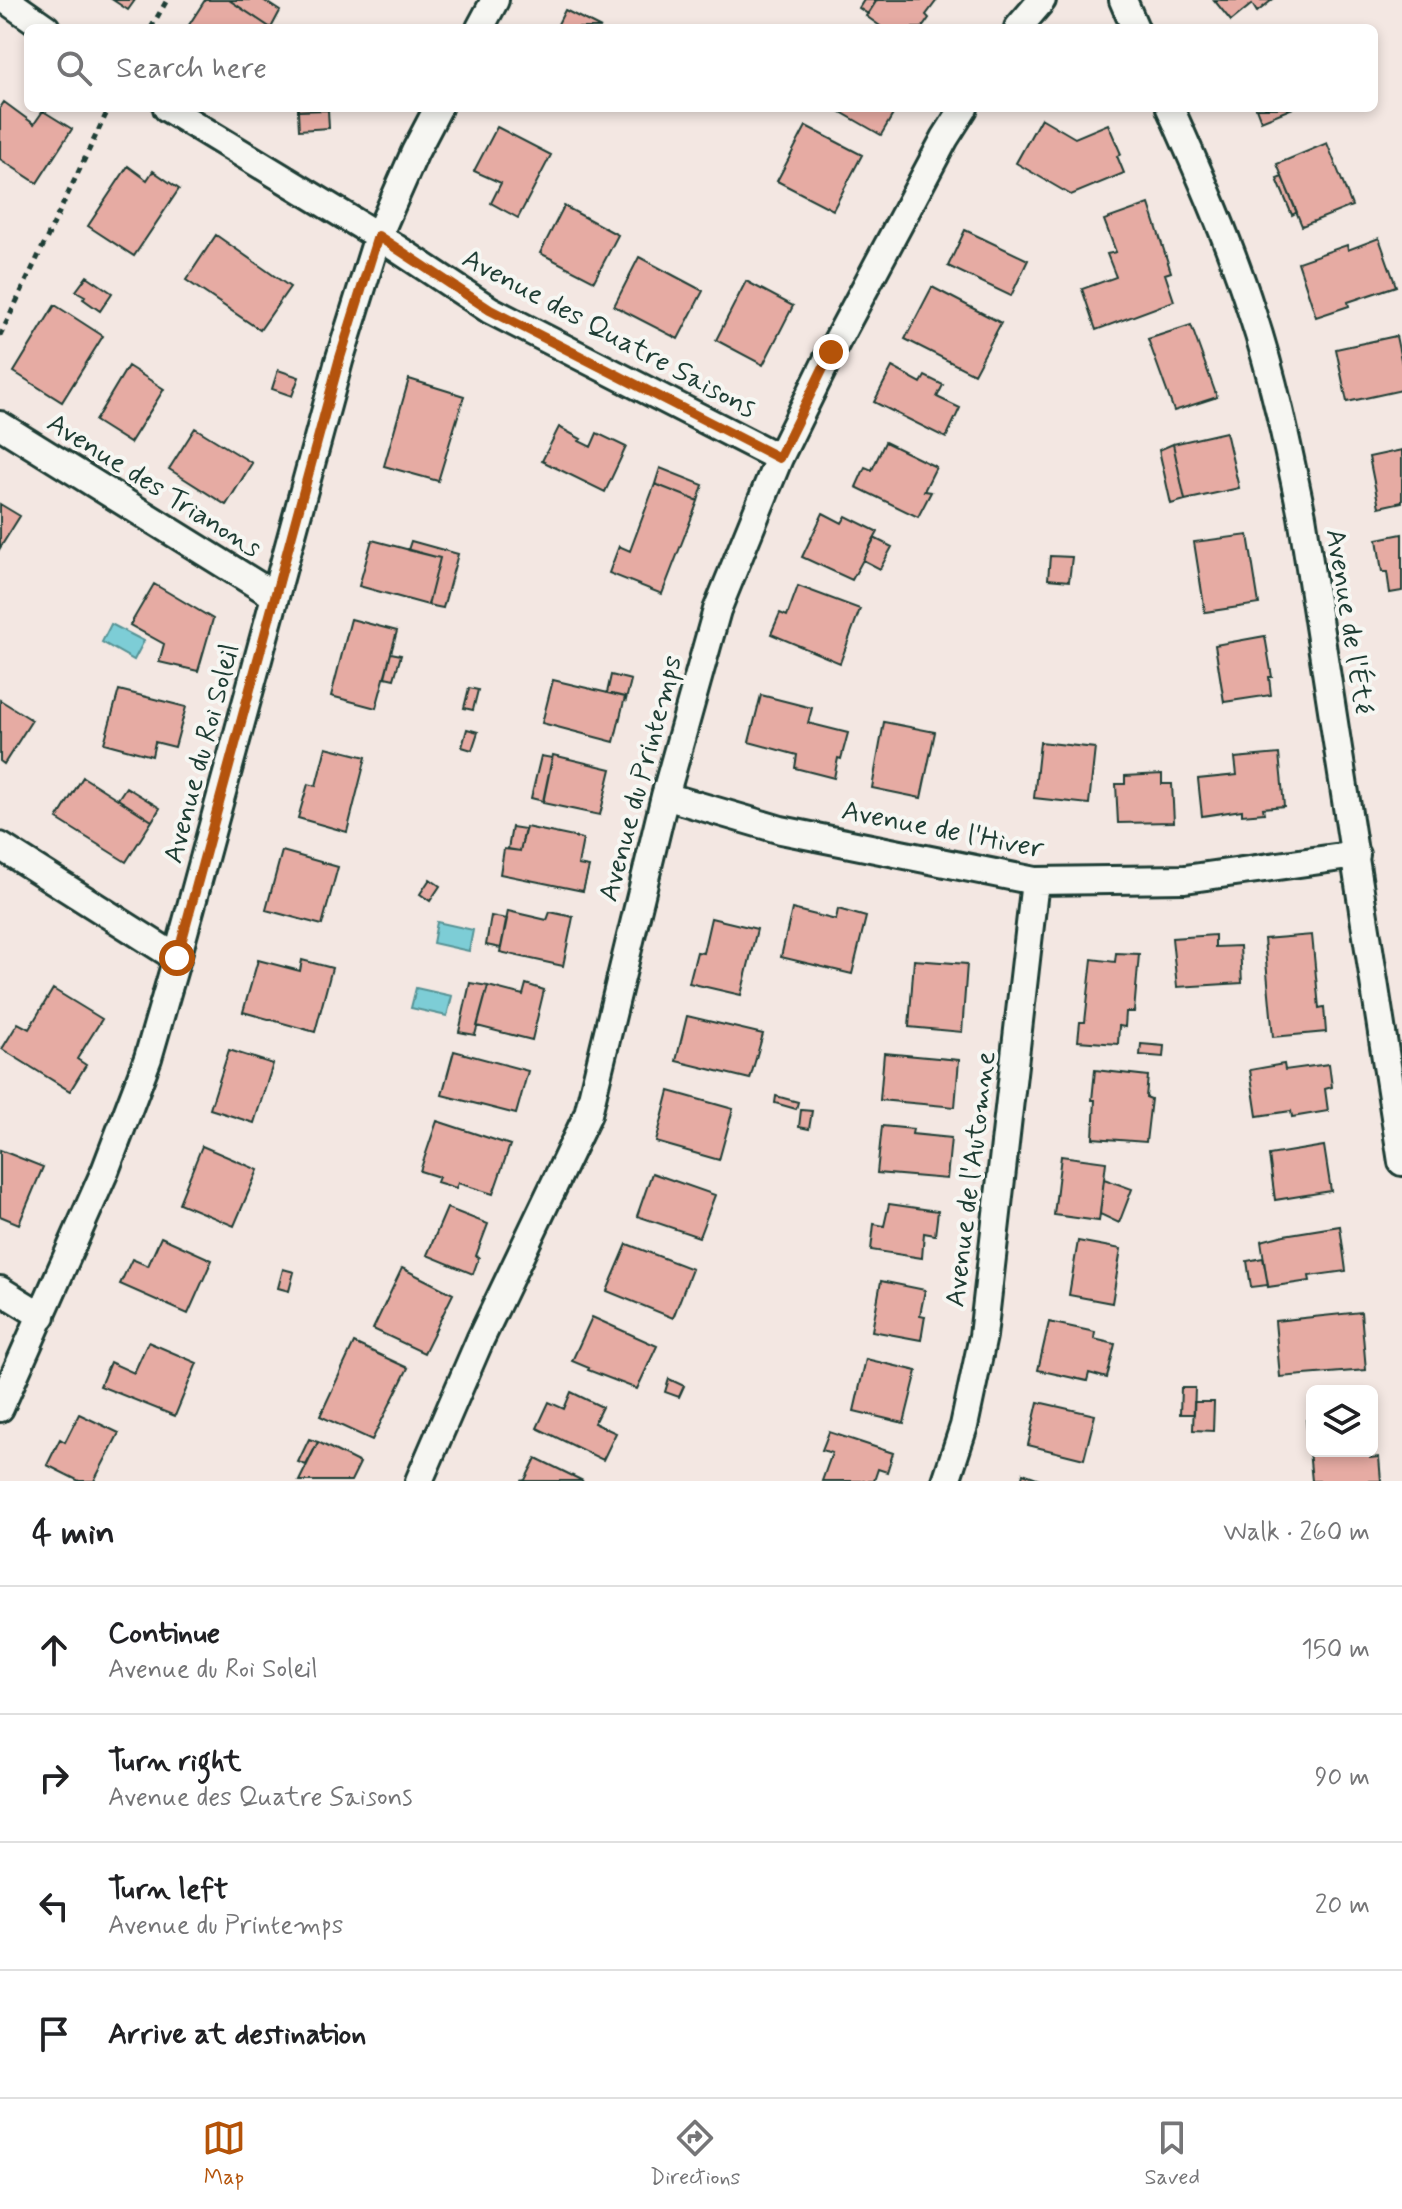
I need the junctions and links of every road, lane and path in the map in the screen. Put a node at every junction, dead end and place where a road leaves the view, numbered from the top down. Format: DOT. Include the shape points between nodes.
graph roads {
  1 [pos="6,0"];
  2 [pos="167,0"];
  3 [pos="495,0"];
  4 [pos="1042,0"];
  5 [pos="1123,0"];
  6 [pos="40,24"];
  7 [pos="153,24"];
  8 [pos="482,24"];
  9 [pos="1021,24"];
  10 [pos="1133,24"];
  11 [pos="107,112"];
  12 [pos="174,112"];
  13 [pos="436,112"];
  14 [pos="961,112"];
  15 [pos="1172,112"];
  16 [pos="378,236"];
  17 [pos="0,336"];
  18 [pos="0,425"];
  19 [pos="779,458"];
  20 [pos="275,596"];
  21 [pos="665,796"];
  22 [pos="0,846"];
  23 [pos="1356,855"];
  24 [pos="1035,881"];
  25 [pos="177,958"];
  26 [pos="1402,1162"];
  27 [pos="0,1290"];
  28 [pos="42,1316"];
  29 [pos="0,1408"];
  30 [pos="419,1481"];
  31 [pos="946,1481"];
  1 -- 6 [label="street"];
  2 -- 7 [label="path"];
  3 -- 8 [label="street"];
  4 -- 9 [label="street"];
  5 -- 10 [label="street"];
  11 -- 17 [label="path"];
  12 -- 16 [label="street, Avenue des Quatre Saisons"];
  13 -- 16 [label="street, Avenue du Roi Soleil"];
  14 -- 19 [label="street, Avenue du Printemps"];
  15 -- 23 [label="street, Avenue de l'Été" via="1252,313 1282,421"];
  16 -- 19 [label="street, Avenue des Quatre Saisons" via="490,310"];
  16 -- 20 [label="street, Avenue du Roi Soleil"];
  18 -- 20 [label="street, Avenue des Trianons"];
  19 -- 21 [label="street, Avenue du Printemps" via="717,610"];
  20 -- 25 [label="street, Avenue du Roi Soleil"];
  21 -- 24 [label="street, Avenue de l'Hiver" via="781,830"];
  21 -- 30 [label="street, Avenue du Printemps" via="588,1114"];
  22 -- 25 [label="street"];
  23 -- 24 [label="street, Avenue de l'Hiver" via="1185,879"];
  23 -- 26 [label="street, Avenue de l'Été"];
  24 -- 31 [label="street, Avenue de l'Automne" via="983,1336"];
  25 -- 28 [label="street, Avenue du Roi Soleil" via="128,1112"];
  27 -- 28 [label="street"];
  28 -- 29 [label="street, Avenue du Roi Soleil"];
}
